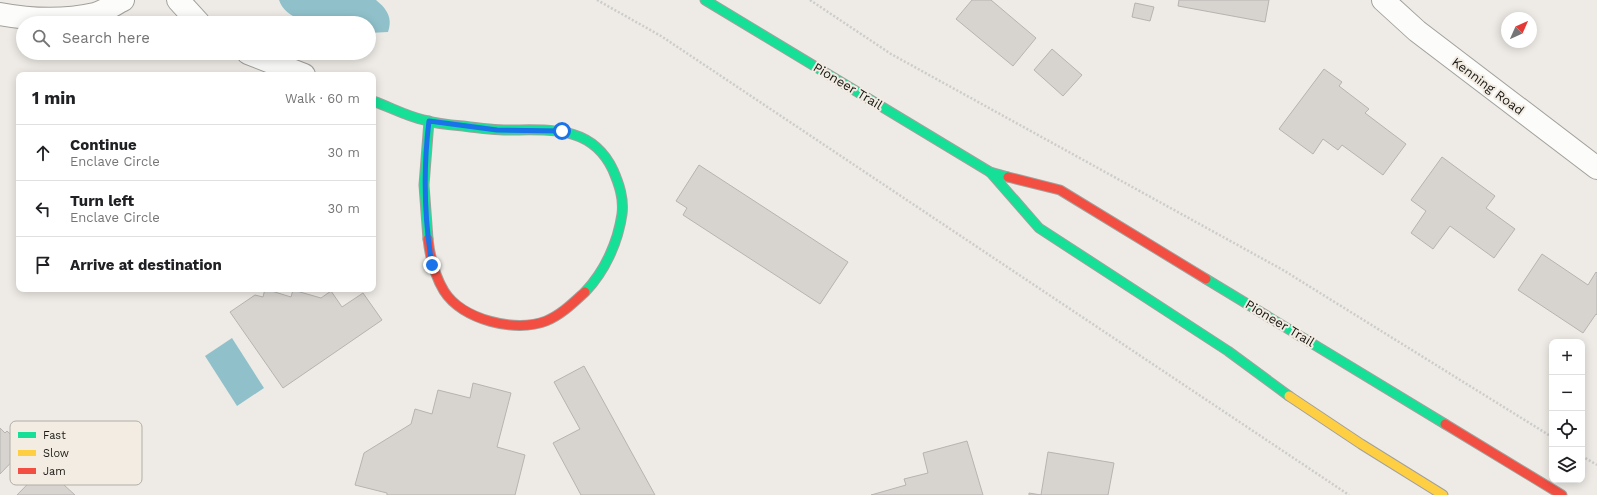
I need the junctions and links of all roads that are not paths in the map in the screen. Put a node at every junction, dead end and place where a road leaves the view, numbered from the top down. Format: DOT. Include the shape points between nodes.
graph roads {
  1 [pos="123,0"];
  2 [pos="178,0"];
  3 [pos="705,0"];
  4 [pos="1383,0"];
  5 [pos="0,14"];
  6 [pos="79,16"];
  7 [pos="193,16"];
  8 [pos="16,17"];
  9 [pos="266,60"];
  10 [pos="296,72"];
  11 [pos="376,102"];
  12 [pos="429,121"];
  13 [pos="1597,168"];
  14 [pos="990,172"];
  15 [pos="1443,495"];
  16 [pos="1562,495"];
  1 -- 6 [label="street" via="97,13"];
  2 -- 7 [label="street"];
  3 -- 14 [label="main road, Pioneer Trail"];
  4 -- 13 [label="street, Kenning Road" via="1417,31"];
  5 -- 8 [label="street"];
  9 -- 10 [label="street"];
  11 -- 12 [label="main road"];
  12 -- 12 [label="main road" via="497,130 562,131 588,140 605,156 618,175 623,201 621,227 600,275 578,300 551,319 525,326 492,323 465,311 444,292 432,265 426,227 424,159"];
  14 -- 15 [label="main road, Pioneer Trail" via="1039,228 1228,351 1309,410"];
  14 -- 16 [label="main road, Pioneer Trail" via="1060,190"];
}
